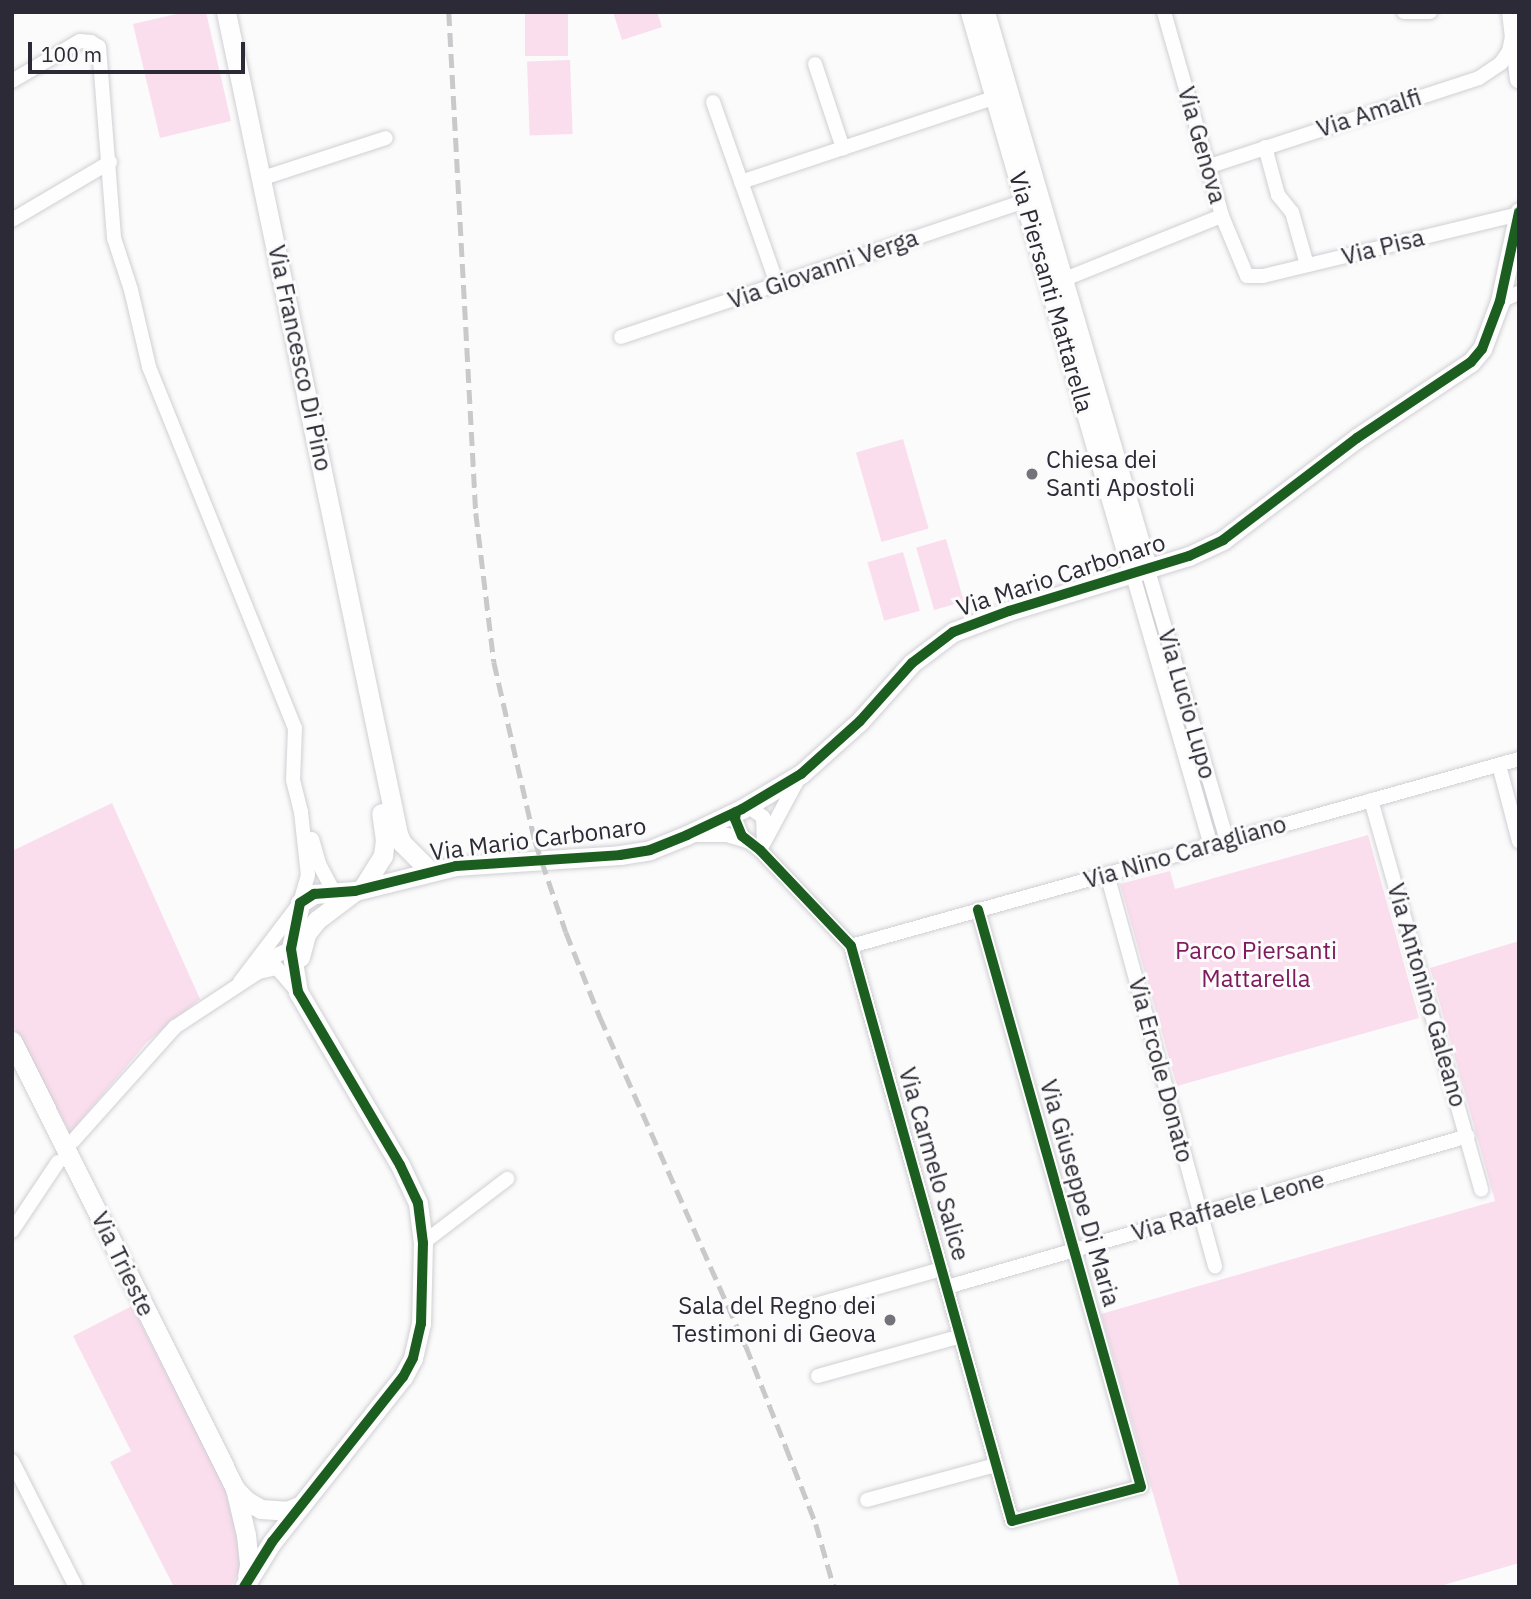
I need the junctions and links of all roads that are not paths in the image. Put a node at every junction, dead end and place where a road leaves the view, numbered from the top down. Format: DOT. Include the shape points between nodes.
graph roads {
  1 [pos="226,12"];
  2 [pos="970,12"];
  3 [pos="985,12"];
  4 [pos="1164,12"];
  5 [pos="1404,12"];
  6 [pos="1430,12"];
  7 [pos="1511,12"];
  8 [pos="1512,37"];
  9 [pos="815,64"];
  10 [pos="1519,79"];
  11 [pos="12,81"];
  12 [pos="995,98"];
  13 [pos="713,102"];
  14 [pos="1019,125"];
  15 [pos="386,138"];
  16 [pos="1265,147"];
  17 [pos="843,148"];
  18 [pos="110,162"];
  19 [pos="1207,167"];
  20 [pos="263,178"];
  21 [pos="741,182"];
  22 [pos="1033,199"];
  23 [pos="1519,213"];
  24 [pos="1222,216"];
  25 [pos="12,220"];
  26 [pos="1307,265"];
  27 [pos="1247,276"];
  28 [pos="1056,282"];
  29 [pos="777,284"];
  30 [pos="1519,293"];
  31 [pos="1500,302"];
  32 [pos="621,337"];
  33 [pos="1140,569"];
  34 [pos="1519,759"];
  35 [pos="1499,765"];
  36 [pos="801,774"];
  37 [pos="1371,800"];
  38 [pos="739,810"];
  39 [pos="301,812"];
  40 [pos="687,835"];
  41 [pos="1227,841"];
  42 [pos="1519,841"];
  43 [pos="758,845"];
  44 [pos="1211,845"];
  45 [pos="393,846"];
  46 [pos="430,871"];
  47 [pos="1107,874"];
  48 [pos="400,878"];
  49 [pos="359,890"];
  50 [pos="332,900"];
  51 [pos="300,903"];
  52 [pos="978,910"];
  53 [pos="296,946"];
  54 [pos="851,946"];
  55 [pos="257,973"];
  56 [pos="240,982"];
  57 [pos="298,992"];
  58 [pos="310,1012"];
  59 [pos="12,1041"];
  60 [pos="1468,1136"];
  61 [pos="73,1141"];
  62 [pos="58,1163"];
  63 [pos="507,1180"];
  64 [pos="1481,1190"];
  65 [pos="1200,1214"];
  66 [pos="12,1231"];
  67 [pos="423,1243"];
  68 [pos="1075,1250"];
  69 [pos="1215,1266"];
  70 [pos="942,1269"];
  71 [pos="947,1287"];
  72 [pos="805,1308"];
  73 [pos="961,1336"];
  74 [pos="818,1376"];
  75 [pos="12,1461"];
  76 [pos="996,1465"];
  77 [pos="867,1500"];
  78 [pos="301,1505"];
  79 [pos="250,1512"];
  80 [pos="1012,1521"];
  81 [pos="272,1542"];
  82 [pos="244,1586"];
  83 [pos="76,1587"];
  1 -- 20 [label="street, Via Francesco Di Pino"];
  2 -- 12 [label="street, Via Piersanti Mattarella"];
  3 -- 14 [label="street, Via Piersanti Mattarella"];
  4 -- 19 [label="street, Via Genova"];
  5 -- 6 [label="street"];
  7 -- 8 [label="street"];
  8 -- 10 [label="street"];
  8 -- 16 [label="street, Via Amalfi" via="1501,63 1479,78"];
  9 -- 17 [label="street"];
  11 -- 18 [label="street" via="80,41 99,47"];
  12 -- 14 [label="street" via="1007,104"];
  12 -- 17 [label="street"];
  12 -- 22 [label="street, Via Piersanti Mattarella"];
  13 -- 21 [label="street"];
  14 -- 22 [label="street, Via Piersanti Mattarella"];
  15 -- 20 [label="street"];
  16 -- 19 [label="street, Via Amalfi"];
  16 -- 26 [label="street" via="1278,195 1292,212"];
  17 -- 21 [label="street"];
  18 -- 25 [label="street"];
  18 -- 39 [label="street" via="114,238 149,367 295,728 293,780"];
  19 -- 24 [label="street, Via Genova"];
  20 -- 45 [label="street, Via Francesco Di Pino" via="343,565"];
  21 -- 29 [label="street"];
  22 -- 28 [label="street, Via Piersanti Mattarella"];
  22 -- 29 [label="street, Via Giovanni Verga"];
  23 -- 26 [label="street, Via Pisa"];
  23 -- 31 [label="street, Via Mario Carbonaro"];
  24 -- 27 [label="street, Via Genova"];
  24 -- 28 [label="street"];
  26 -- 27 [label="street, Via Pisa"];
  28 -- 33 [label="street, Via Piersanti Mattarella"];
  29 -- 32 [label="street, Via Giovanni Verga"];
  30 -- 31 [label="street"];
  31 -- 33 [label="street, Via Mario Carbonaro" via="1482,349 1456,374 1357,438 1223,540 1189,556"];
  33 -- 36 [label="street, Via Mario Carbonaro" via="953,632 912,663 860,721"];
  33 -- 41 [label="street, Via Lucio Lupo"];
  33 -- 44 [label="street, Via Lucio Lupo"];
  34 -- 35 [label="street, Via Nino Caragliano"];
  35 -- 37 [label="street, Via Nino Caragliano"];
  35 -- 42 [label="street"];
  36 -- 38 [label="street, Via Mario Carbonaro"];
  36 -- 43 [label="street"];
  37 -- 41 [label="street, Via Nino Caragliano"];
  37 -- 60 [label="street, Via Antonino Galeano"];
  38 -- 40 [label="street, Via Mario Carbonaro"];
  38 -- 43 [label="street" via="737,827"];
  38 -- 43 [label="street" via="752,809 763,817"];
  39 -- 50 [label="street"];
  39 -- 51 [label="street" via="308,875"];
  40 -- 43 [label="street" via="727,835"];
  40 -- 46 [label="street, Via Mario Carbonaro" via="650,850 620,855 506,861"];
  41 -- 44 [label="street, Via Nino Caragliano"];
  43 -- 54 [label="street, Via Carmelo Salice"];
  44 -- 47 [label="street, Via Nino Caragliano"];
  45 -- 46 [label="street"];
  45 -- 48 [label="street, Via Francesco Di Pino" via="404,858"];
  45 -- 49 [label="street"];
  46 -- 48 [label="street, Via Mario Carbonaro"];
  47 -- 52 [label="street, Via Nino Caragliano"];
  47 -- 65 [label="street, Via Ercole Donato"];
  48 -- 49 [label="street, Via Mario Carbonaro"];
  49 -- 50 [label="street"];
  50 -- 51 [label="street" via="314,894"];
  50 -- 53 [label="street"];
  51 -- 53 [label="street"];
  51 -- 56 [label="street"];
  52 -- 54 [label="street, Via Nino Caragliano"];
  52 -- 68 [label="street, Via Giuseppe Di Maria"];
  53 -- 55 [label="street"];
  53 -- 57 [label="street"];
  53 -- 58 [label="street"];
  54 -- 70 [label="street, Via Carmelo Salice"];
  55 -- 56 [label="street"];
  55 -- 57 [label="street" via="276,968"];
  56 -- 61 [label="street" via="175,1027"];
  57 -- 58 [label="street"];
  58 -- 67 [label="street" via="412,1187"];
  59 -- 79 [label="street, Via Trieste"];
  60 -- 64 [label="street, Via Antonino Galeano"];
  60 -- 65 [label="street, Via Raffaele Leone"];
  62 -- 66 [label="street"];
  63 -- 67 [label="street"];
  65 -- 68 [label="street, Via Raffaele Leone"];
  65 -- 69 [label="street, Via Ercole Donato"];
  67 -- 78 [label="street" via="421,1324 413,1358 403,1377"];
  68 -- 71 [label="street, Via Raffaele Leone"];
  68 -- 80 [label="street, Via Giuseppe Di Maria" via="1141,1487"];
  70 -- 71 [label="street, Via Carmelo Salice"];
  70 -- 72 [label="street"];
  71 -- 73 [label="street, Via Carmelo Salice"];
  73 -- 74 [label="street"];
  73 -- 76 [label="street, Via Carmelo Salice"];
  75 -- 83 [label="street"];
  76 -- 77 [label="street"];
  76 -- 80 [label="street, Via Carmelo Salice"];
  78 -- 79 [label="street" via="279,1512"];
  78 -- 81 [label="street"];
  79 -- 81 [label="street" via="258,1542"];
  79 -- 82 [label="street"];
  81 -- 82 [label="street"];
}
